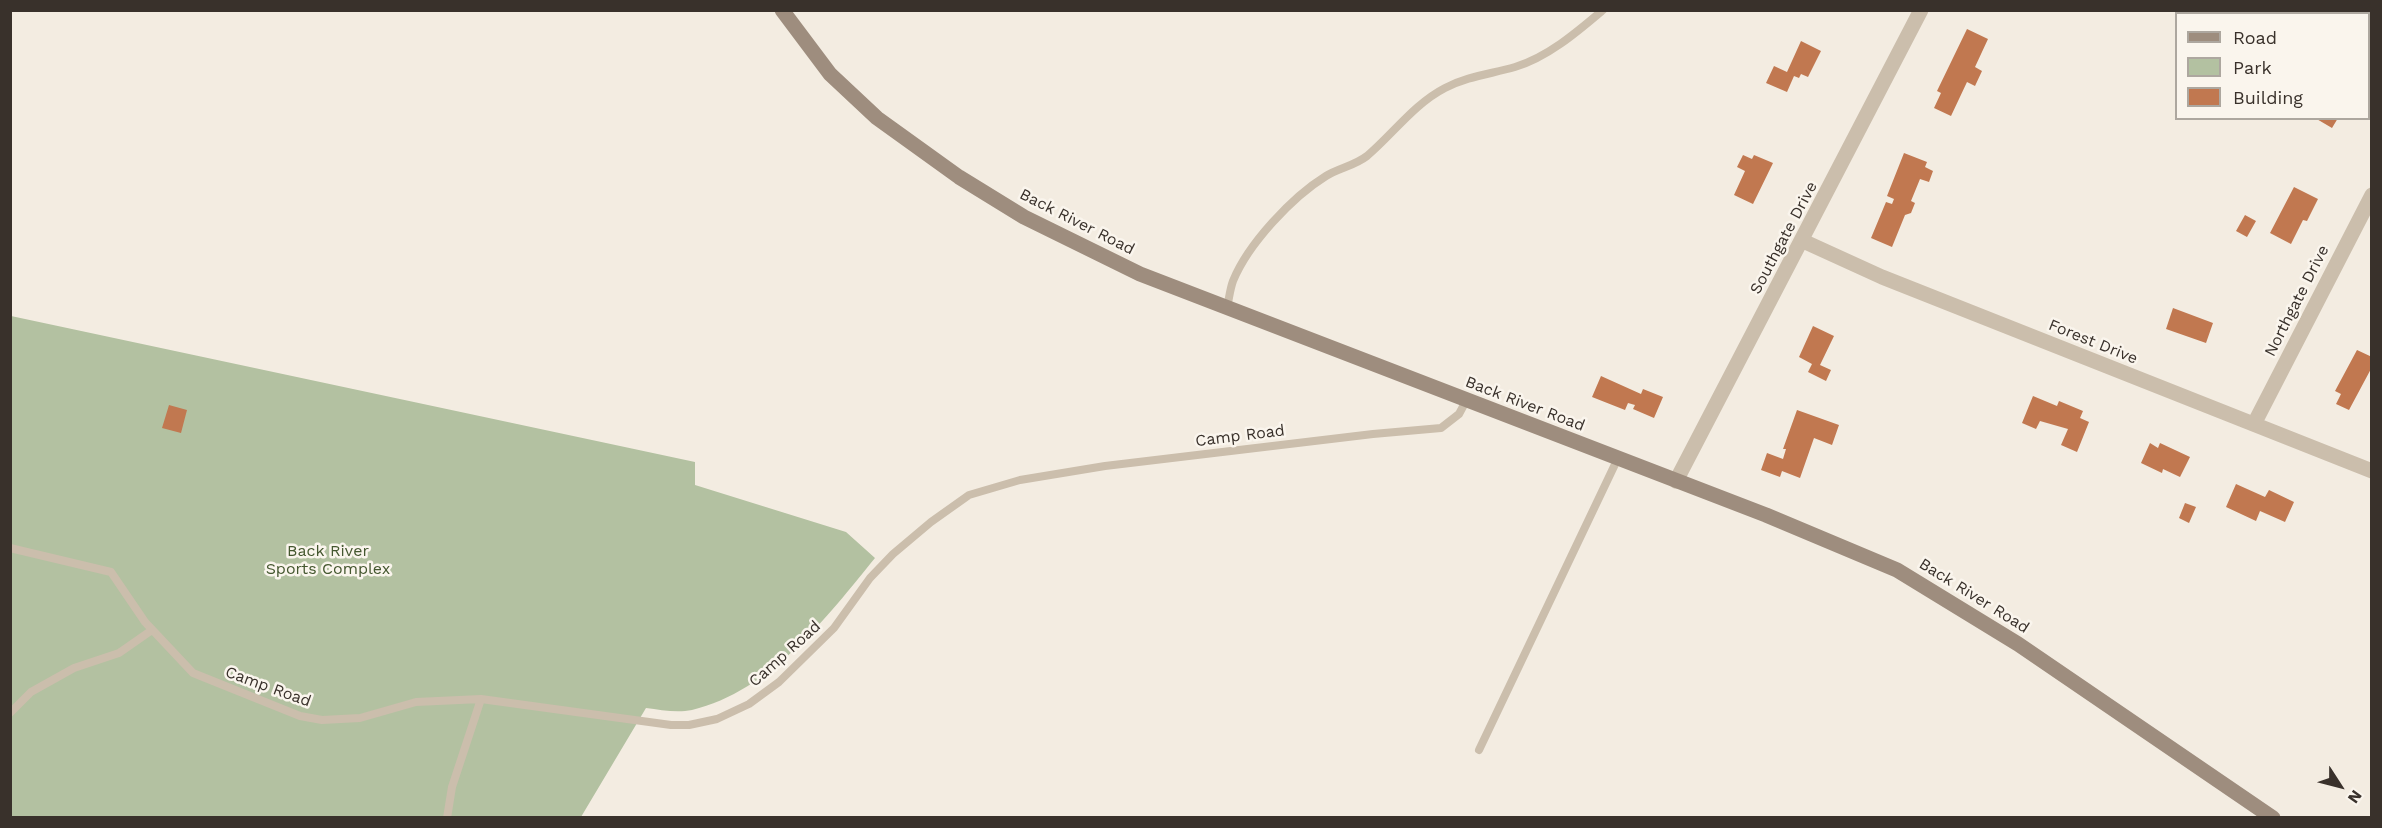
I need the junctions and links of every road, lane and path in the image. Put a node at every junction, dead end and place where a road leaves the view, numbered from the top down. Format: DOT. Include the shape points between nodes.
graph roads {
  1 [pos="782,10"];
  2 [pos="1603,10"];
  3 [pos="1921,10"];
  4 [pos="2372,195"];
  5 [pos="1803,241"];
  6 [pos="1227,308"];
  7 [pos="1466,401"];
  8 [pos="2254,424"];
  9 [pos="1618,458"];
  10 [pos="2372,471"];
  11 [pos="1676,481"];
  12 [pos="10,548"];
  13 [pos="152,630"];
  14 [pos="481,699"];
  15 [pos="10,713"];
  16 [pos="1479,750"];
  17 [pos="447,818"];
  18 [pos="2273,818"];
  1 -- 6 [label="street, Back River Road" via="804,43 853,97 959,177 1086,249"];
  2 -- 6 [label="lane" via="1564,42 1516,67 1478,74 1444,88 1412,111 1389,138 1359,163 1327,175 1291,202 1255,244 1233,281"];
  3 -- 5 [label="street, Southgate Drive"];
  4 -- 8 [label="street, Northgate Drive"];
  5 -- 8 [label="street, Forest Drive" via="1893,281"];
  5 -- 11 [label="street, Southgate Drive"];
  6 -- 7 [label="street, Back River Road"];
  7 -- 9 [label="street, Back River Road"];
  7 -- 14 [label="lane, Camp Road" via="1459,414 1441,428 1105,466 1020,480 969,495 893,554 870,578 834,628 779,682 749,704 717,719 671,725"];
  8 -- 10 [label="street, Forest Drive"];
  9 -- 11 [label="street, Back River Road"];
  9 -- 16 [label="lane"];
  11 -- 18 [label="street, Back River Road" via="1897,570 2018,644"];
  12 -- 13 [label="lane, Camp Road" via="111,572"];
  13 -- 14 [label="lane, Camp Road" via="193,673 300,716 322,720 360,718 416,702"];
  13 -- 15 [label="lane" via="119,653 74,668 31,692"];
  14 -- 17 [label="lane" via="452,787"];
}
